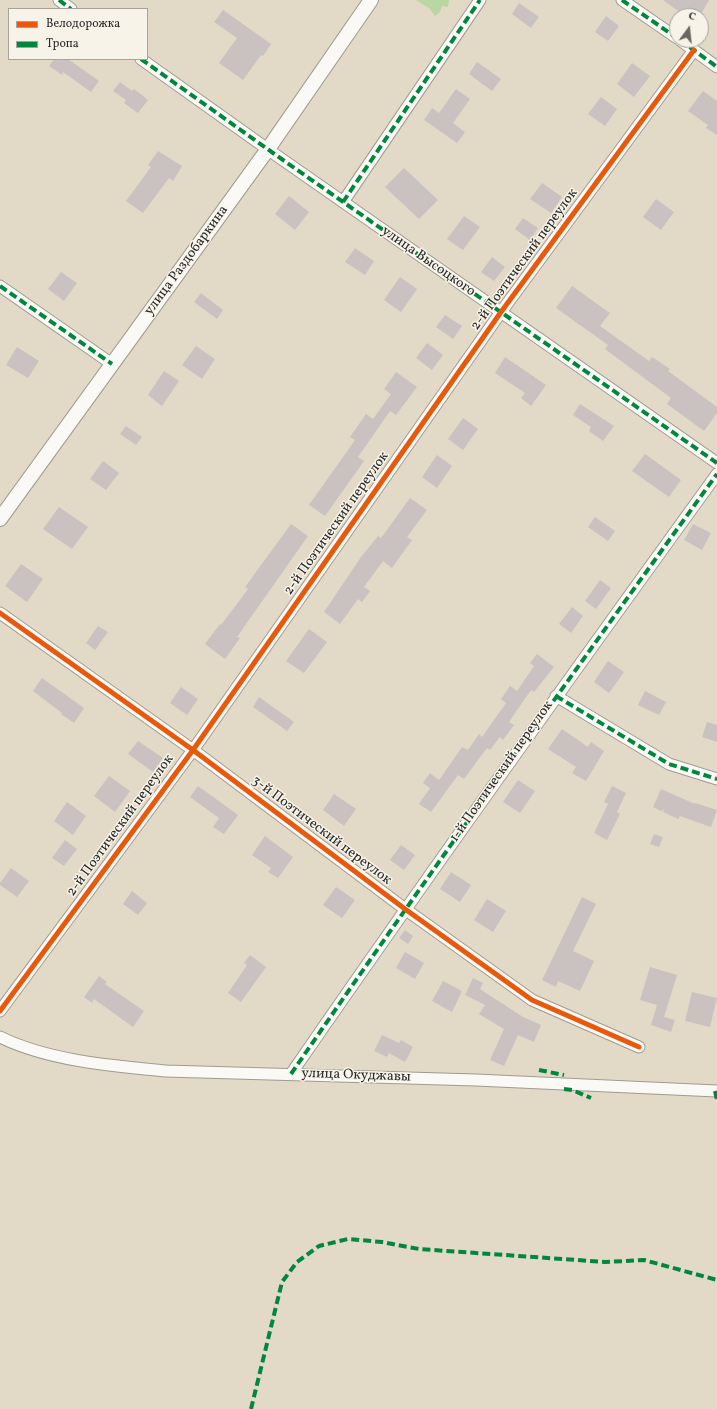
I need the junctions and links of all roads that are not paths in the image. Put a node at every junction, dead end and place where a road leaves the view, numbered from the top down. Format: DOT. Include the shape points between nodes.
graph roads {
  1 [pos="59,0"];
  2 [pos="371,0"];
  3 [pos="480,0"];
  4 [pos="622,0"];
  5 [pos="70,8"];
  6 [pos="669,32"];
  7 [pos="691,48"];
  8 [pos="694,50"];
  9 [pos="142,60"];
  10 [pos="717,67"];
  11 [pos="268,149"];
  12 [pos="343,202"];
  13 [pos="0,286"];
  14 [pos="501,312"];
  15 [pos="112,364"];
  16 [pos="717,463"];
  17 [pos="717,474"];
  18 [pos="0,519"];
  19 [pos="0,613"];
  20 [pos="556,696"];
  21 [pos="193,750"];
  22 [pos="717,779"];
  23 [pos="405,909"];
  24 [pos="0,1011"];
  25 [pos="0,1037"];
  26 [pos="639,1047"];
  27 [pos="291,1074"];
  28 [pos="716,1091"];
  1 -- 5 [label="street"];
  2 -- 11 [label="street, улица Раздобаркина"];
  3 -- 12 [label="street"];
  4 -- 6 [label="street"];
  7 -- 8 [label="street"];
  8 -- 10 [label="street"];
  8 -- 14 [label="street, 2-й Поэтический переулок"];
  9 -- 11 [label="street, улица Высоцкого"];
  11 -- 12 [label="street, улица Высоцкого"];
  11 -- 15 [label="street, улица Раздобаркина"];
  12 -- 14 [label="street, улица Высоцкого"];
  13 -- 15 [label="street"];
  14 -- 16 [label="street, улица Высоцкого"];
  14 -- 21 [label="street, 2-й Поэтический переулок"];
  15 -- 18 [label="street, улица Раздобаркина"];
  17 -- 20 [label="street, 1-й Поэтический переулок"];
  19 -- 21 [label="street, 3-й Поэтический переулок"];
  20 -- 22 [label="street" via="669,764"];
  20 -- 23 [label="street, 1-й Поэтический переулок"];
  21 -- 23 [label="street, 3-й Поэтический переулок"];
  21 -- 24 [label="street, 2-й Поэтический переулок"];
  23 -- 26 [label="street, 3-й Поэтический переулок" via="532,1000"];
  23 -- 27 [label="street, 1-й Поэтический переулок"];
  25 -- 27 [label="street, улица Окуджавы" via="34,1050 118,1067 166,1071"];
  27 -- 28 [label="street, улица Окуджавы"];
}
